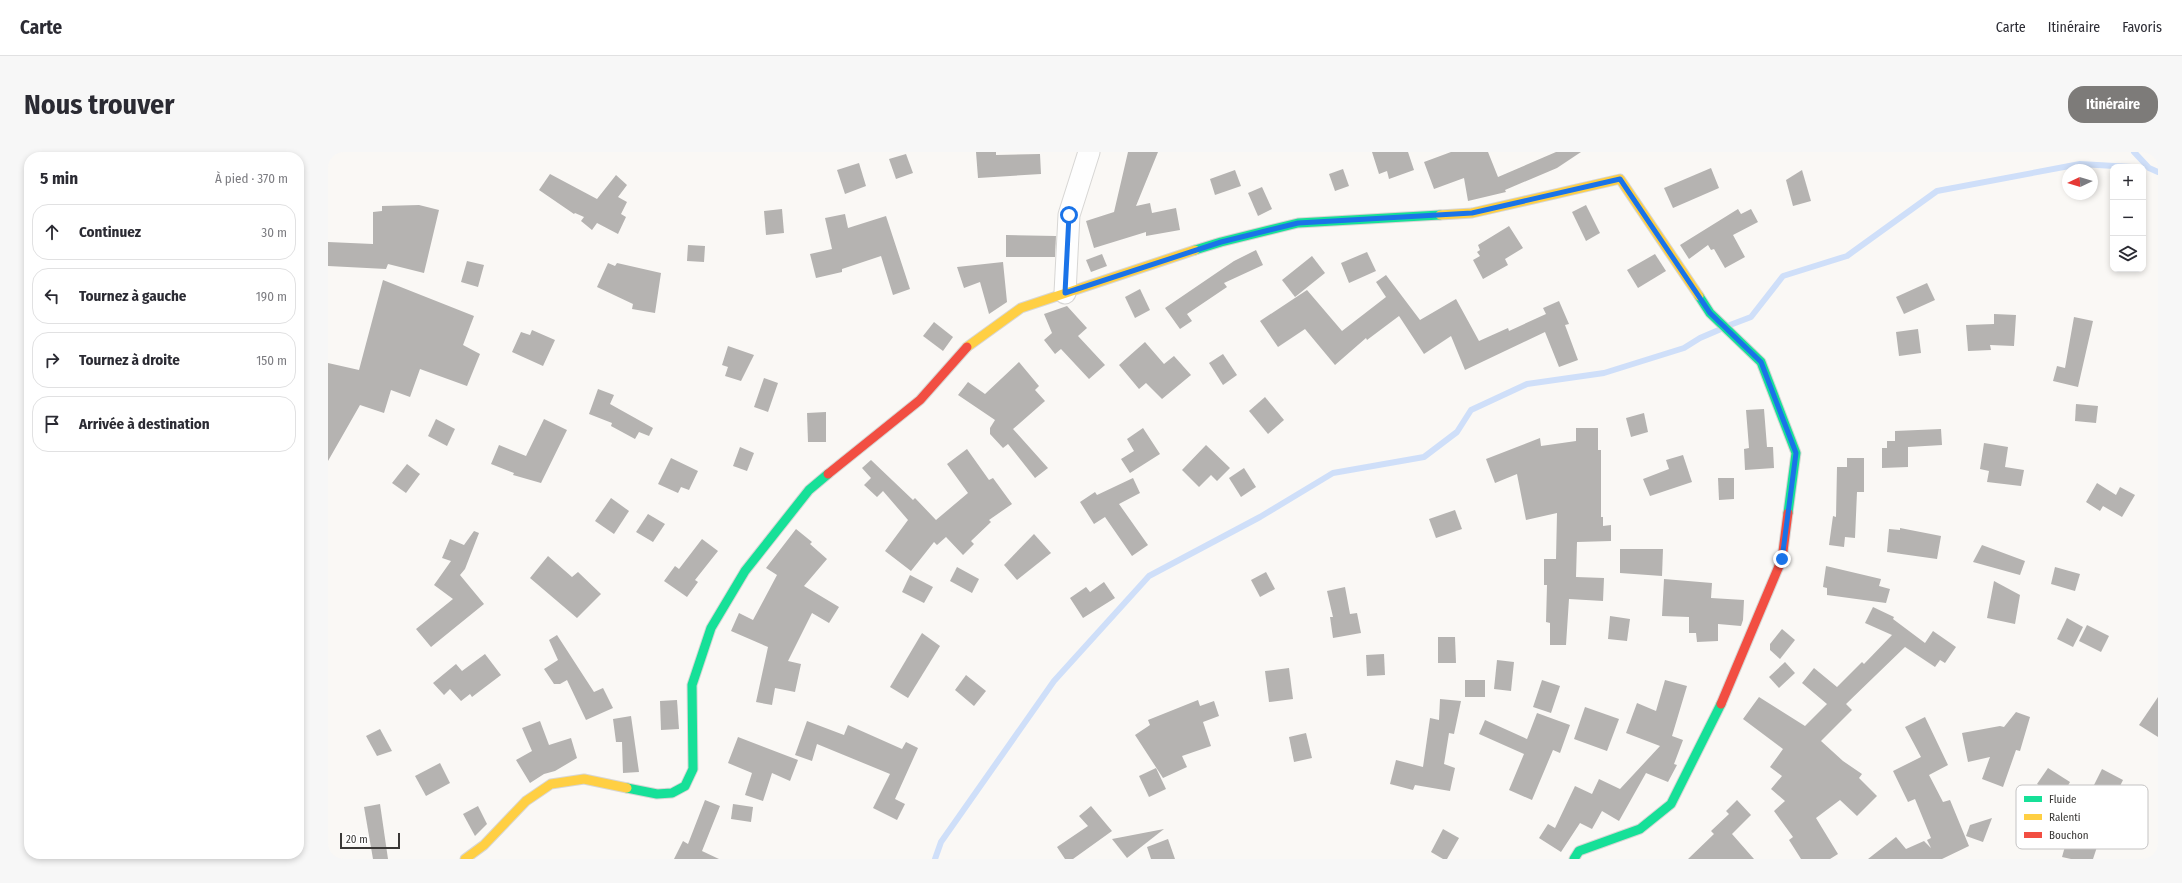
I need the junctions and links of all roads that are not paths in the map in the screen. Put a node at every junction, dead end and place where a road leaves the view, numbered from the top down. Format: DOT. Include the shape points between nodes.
graph roads {
  1 [pos="1089,152"];
  2 [pos="1065,293"];
  3 [pos="465,859"];
  4 [pos="1574,859"];
  1 -- 2 [label="street" via="1069,215"];
  2 -- 3 [label="street" via="1021,308 969,345 920,400 809,490 745,571 711,628 692,685 693,769 685,786 672,793 656,794 584,779 551,784 526,801 484,845"];
  2 -- 4 [label="street" via="1221,242 1298,223 1472,213 1620,179 1710,313 1761,362 1796,453 1782,559 1722,703 1671,804 1640,829 1579,851"];
}
